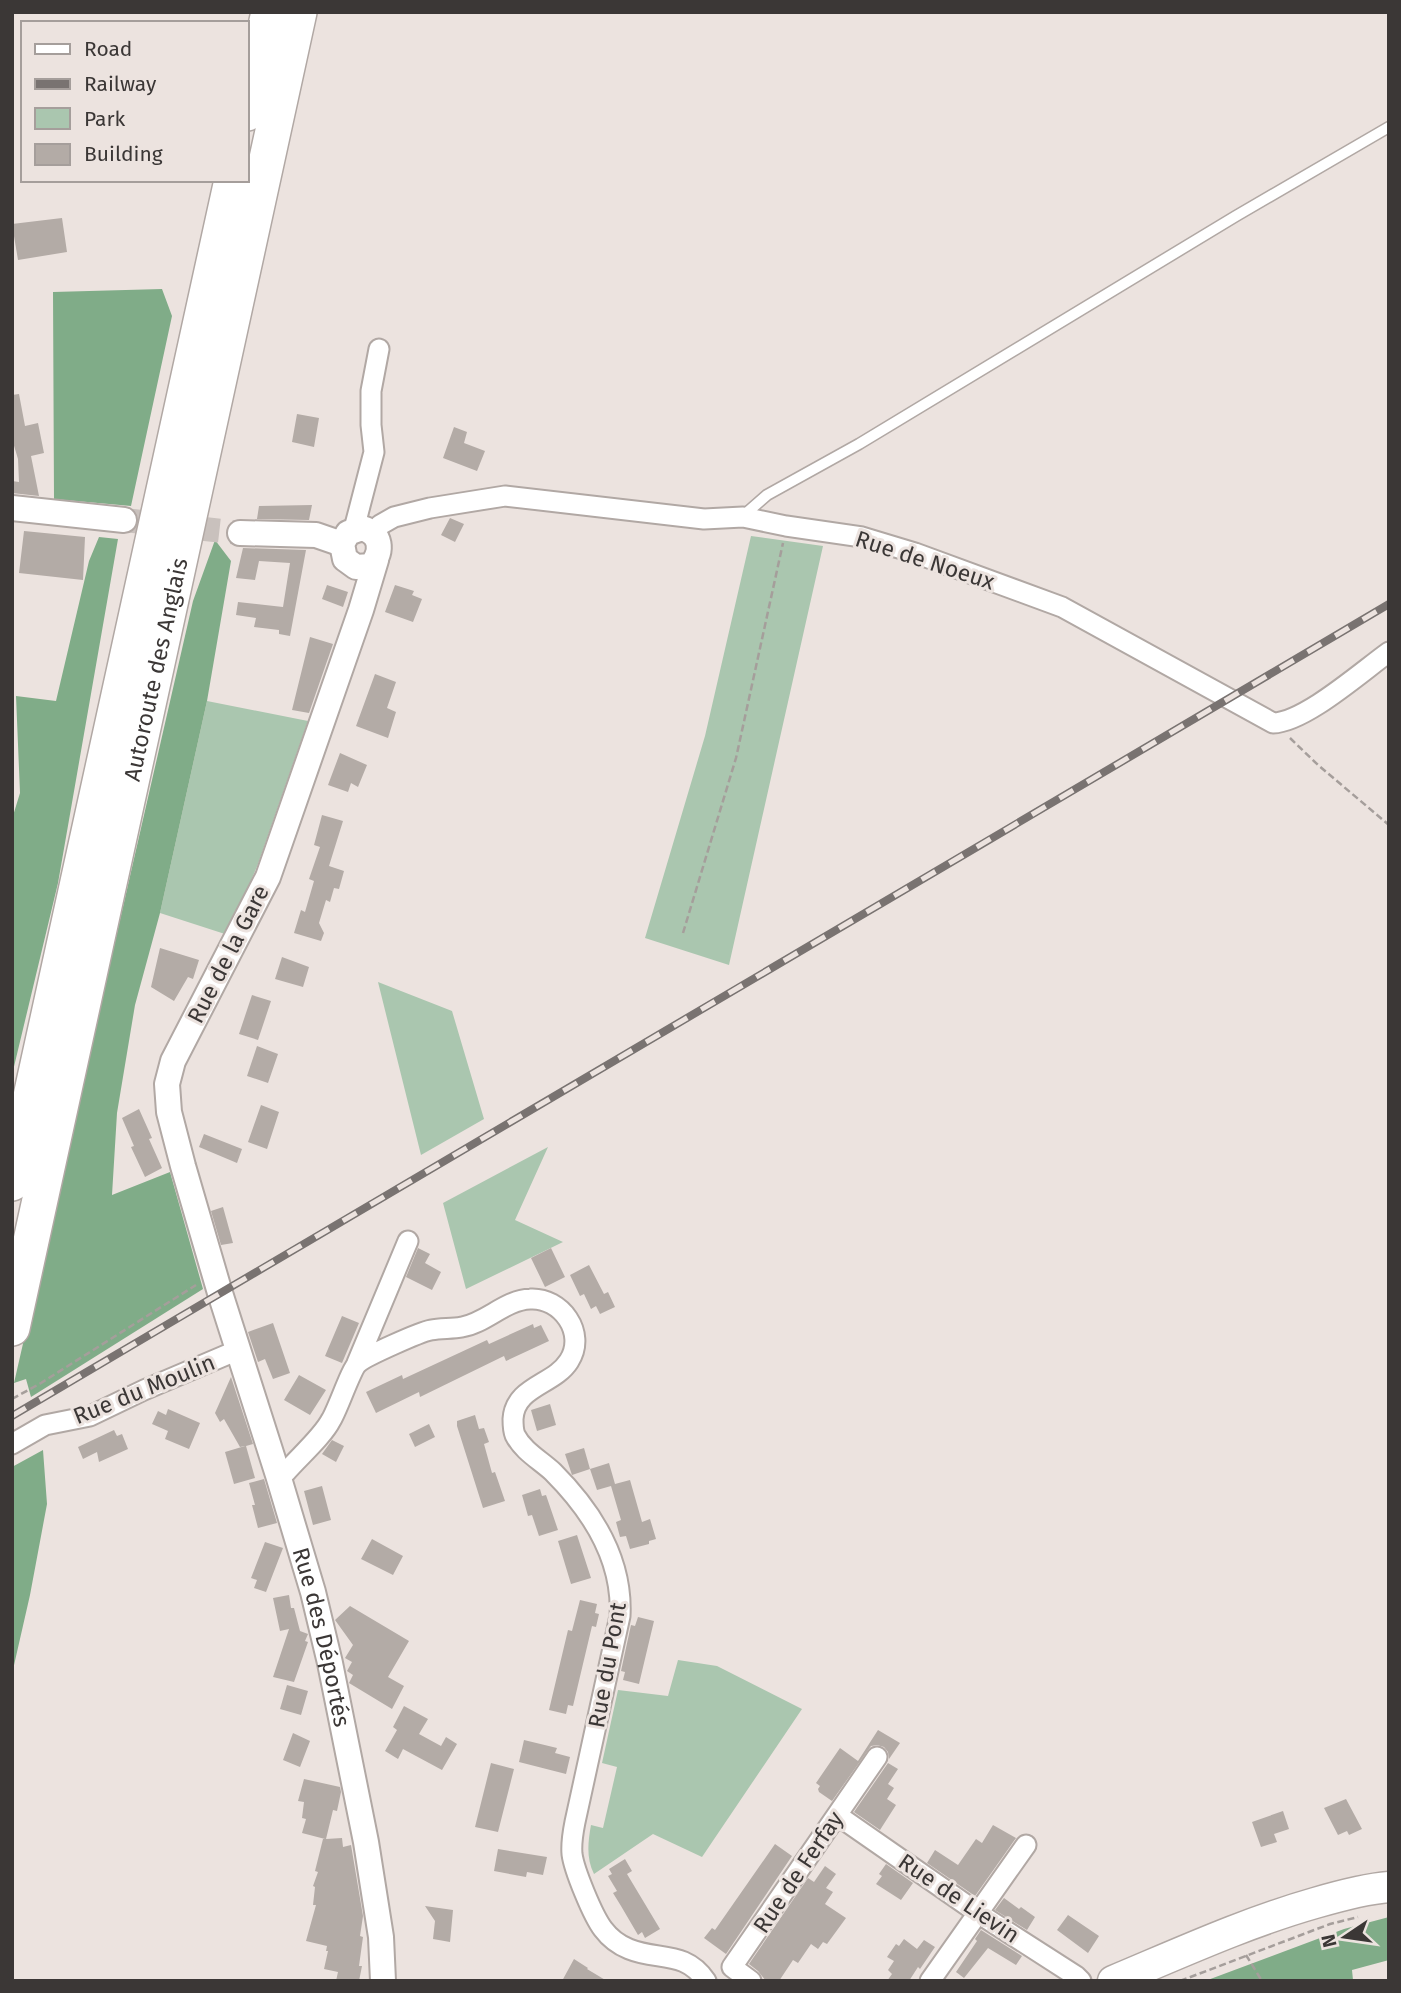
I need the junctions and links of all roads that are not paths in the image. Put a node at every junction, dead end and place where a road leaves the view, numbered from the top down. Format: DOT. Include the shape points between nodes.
graph roads {
  1 [pos="269,12"];
  2 [pos="299,12"];
  3 [pos="248,108"];
  4 [pos="1389,127"];
  5 [pos="232,182"];
  6 [pos="379,349"];
  7 [pos="12,508"];
  8 [pos="743,517"];
  9 [pos="124,520"];
  10 [pos="240,533"];
  11 [pos="355,543"];
  12 [pos="361,610"];
  13 [pos="1389,652"];
  14 [pos="12,1183"];
  15 [pos="408,1241"];
  16 [pos="223,1302"];
  17 [pos="12,1328"];
  18 [pos="238,1350"];
  19 [pos="357,1363"];
  20 [pos="12,1444"];
  21 [pos="278,1475"];
  22 [pos="877,1757"];
  23 [pos="837,1815"];
  24 [pos="1026,1845"];
  25 [pos="1389,1886"];
  26 [pos="1389,1903"];
  27 [pos="978,1913"];
  28 [pos="383,1981"];
  29 [pos="706,1981"];
  30 [pos="751,1981"];
  31 [pos="930,1981"];
  32 [pos="1080,1981"];
  33 [pos="1113,1981"];
  34 [pos="1162,1981"];
  1 -- 3 [label="highway"];
  2 -- 17 [label="highway, Autoroute des Anglais"];
  4 -- 8 [label="lane" via="767,495"];
  5 -- 14 [label="highway, Autoroute des Anglais"];
  6 -- 11 [label="street" via="371,391 374,452"];
  7 -- 9 [label="street"];
  8 -- 11 [label="street, Rue de Noeux" via="704,519 505,496 394,517"];
  8 -- 13 [label="street, Rue de Noeux" via="862,537 1062,607 1273,723 1301,716"];
  10 -- 11 [label="street" via="316,535"];
  11 -- 12 [label="street"];
  11 -- 12 [label="street, Rue de la Gare" via="356,567 371,566 376,560"];
  12 -- 16 [label="street, Rue de la Gare" via="268,877 173,1061 167,1084 169,1112"];
  15 -- 19 [label="street"];
  16 -- 18 [label="street, Rue des Déportés"];
  18 -- 20 [label="street, Rue du Moulin" via="90,1416 45,1426"];
  18 -- 21 [label="street, Rue des Déportés"];
  19 -- 21 [label="street" via="330,1423 286,1472"];
  19 -- 29 [label="street, Rue du Pont" via="423,1331 464,1327 520,1300 553,1303 565,1312 574,1343 570,1360 518,1402 512,1426 521,1444 574,1494 593,1520 608,1548 621,1598 575,1822 575,1866 597,1919 610,1936 629,1949 688,1963"];
  21 -- 28 [label="street, Rue des Déportés" via="330,1663 366,1842"];
  22 -- 23 [label="street, Rue de Ferfay"];
  23 -- 27 [label="street, Rue de Lievin"];
  23 -- 30 [label="street, Rue de Ferfay" via="732,1967"];
  24 -- 27 [label="street"];
  25 -- 33 [label="main road" via="1283,1912"];
  26 -- 34 [label="main road" via="1314,1922"];
  27 -- 31 [label="street"];
  27 -- 32 [label="street, Rue de Lievin"];
}
